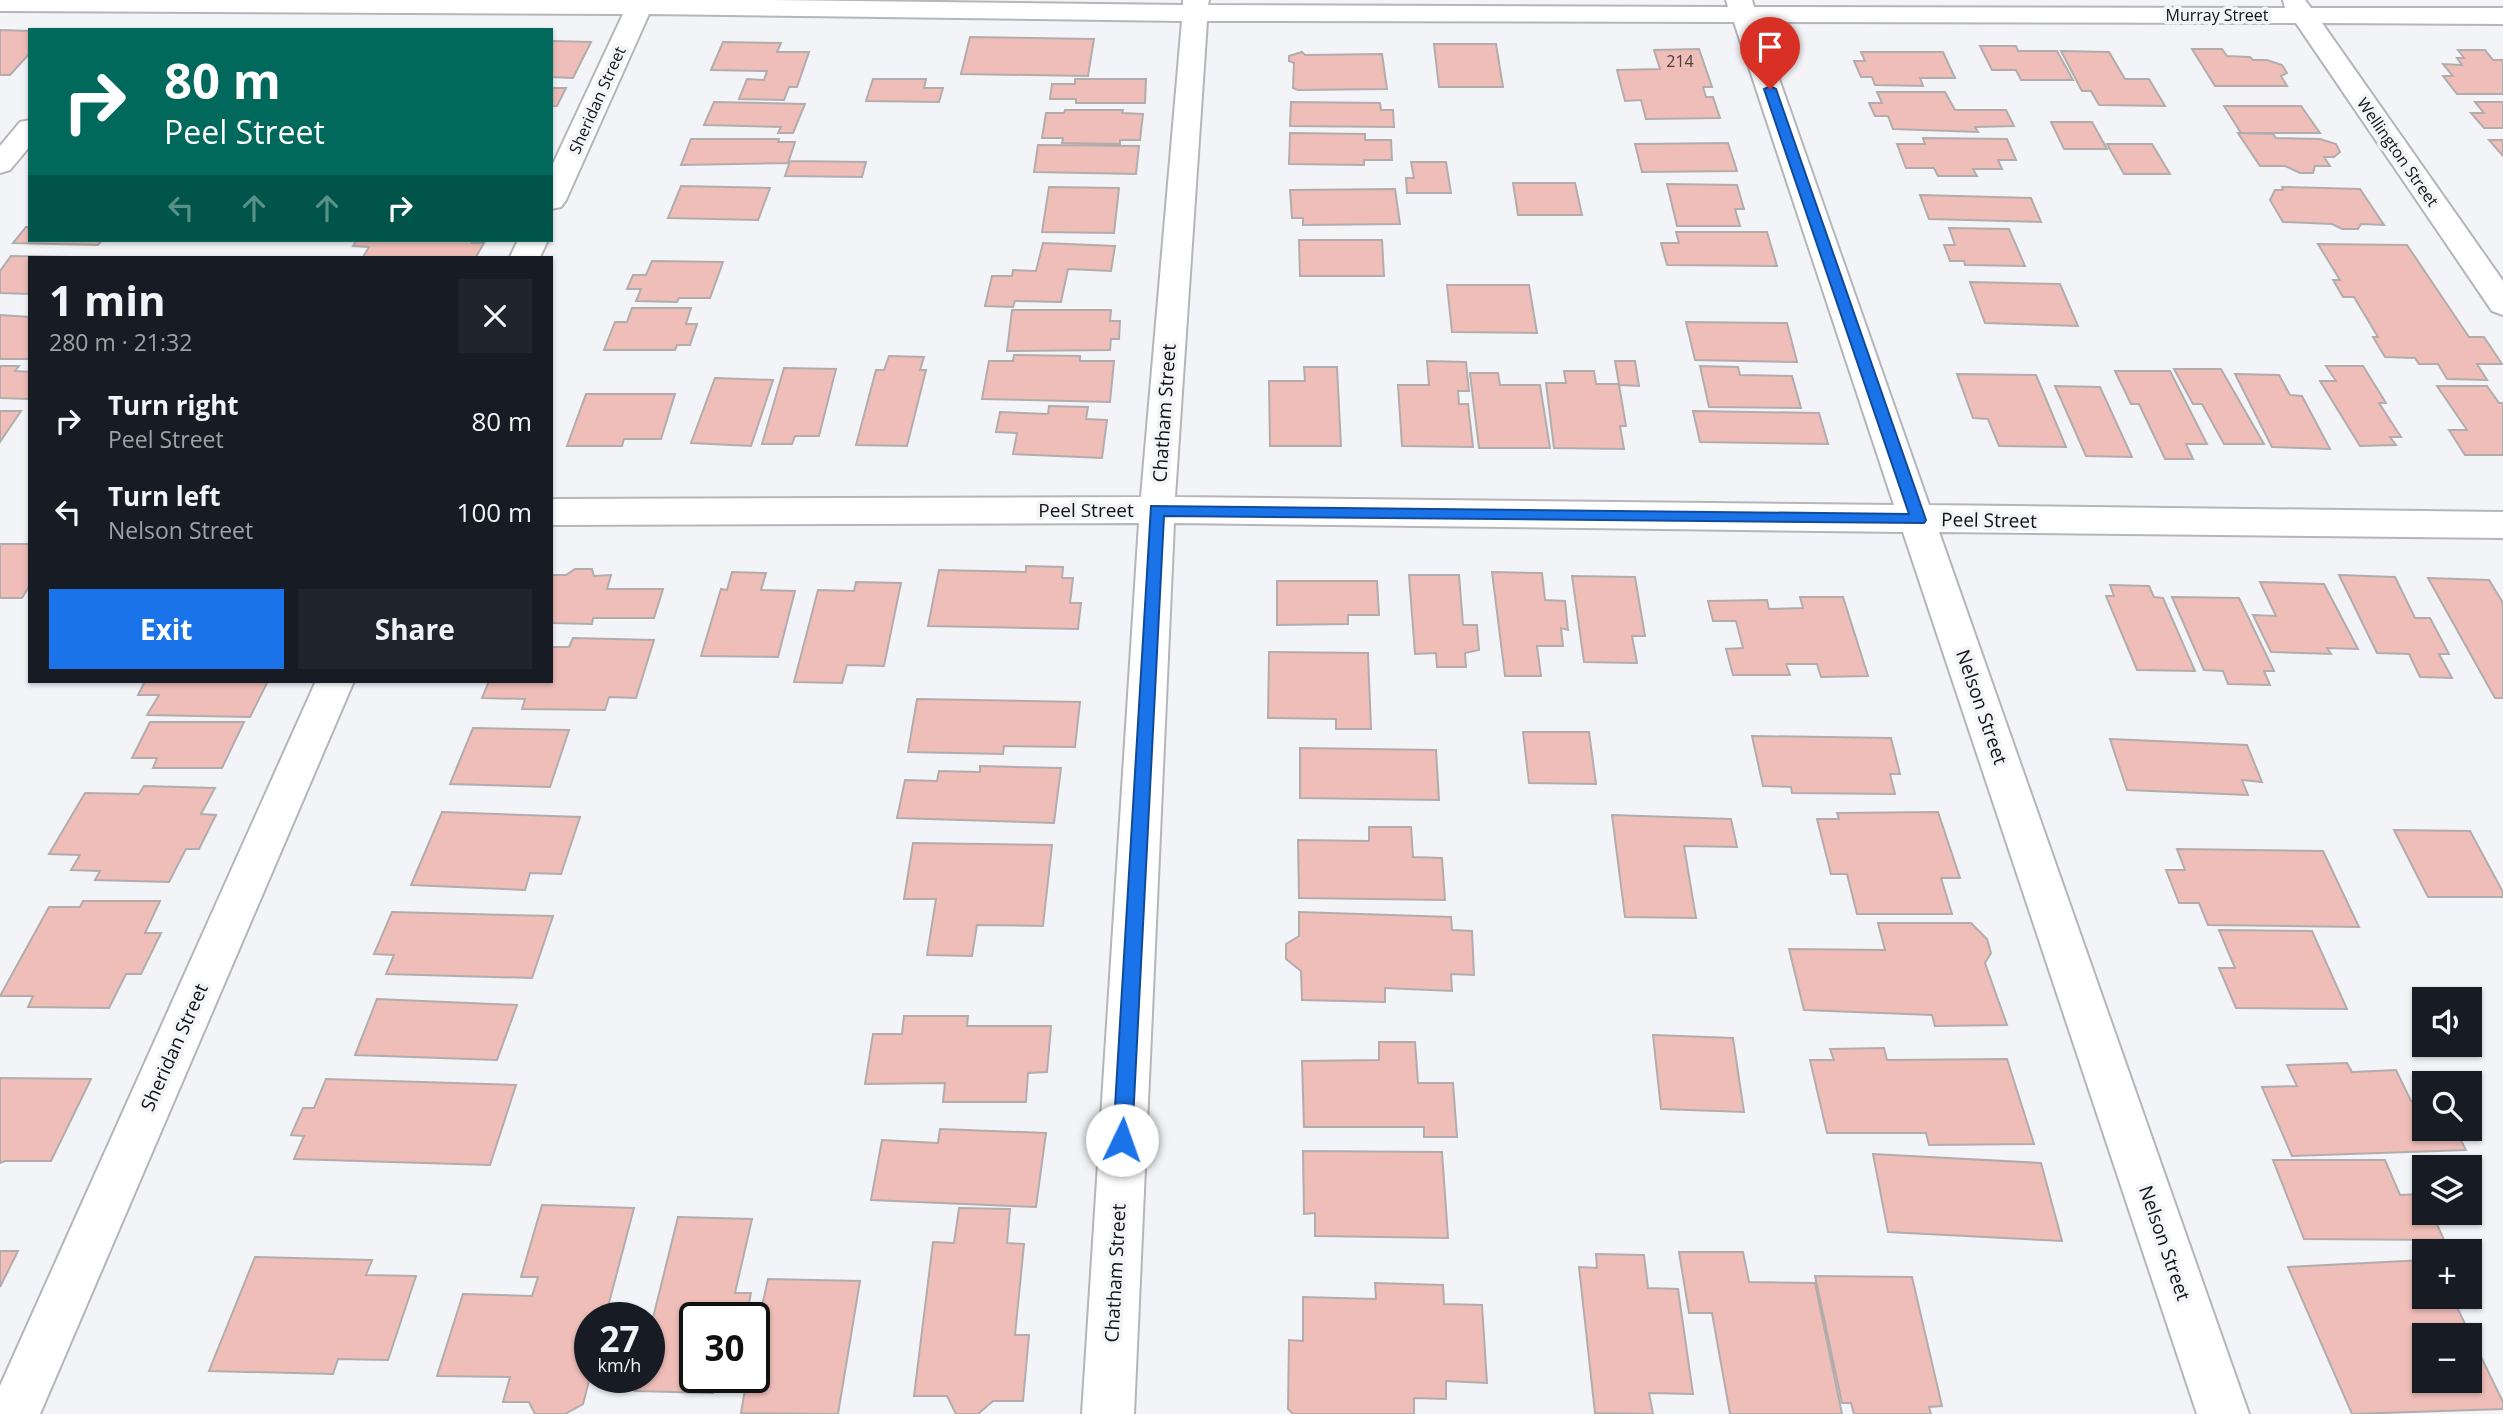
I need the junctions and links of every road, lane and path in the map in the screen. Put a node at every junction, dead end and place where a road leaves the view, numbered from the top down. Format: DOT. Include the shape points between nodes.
graph roads {
  1 [pos="136,2"];
  2 [pos="0,3"];
  3 [pos="641,3"];
  4 [pos="1196,7"];
  5 [pos="1742,7"];
  6 [pos="2299,8"];
  7 [pos="2503,16"];
  8 [pos="115,28"];
  9 [pos="28,130"];
  10 [pos="0,164"];
  11 [pos="553,196"];
  12 [pos="2503,304"];
  13 [pos="1157,510"];
  14 [pos="553,512"];
  15 [pos="1919,520"];
  16 [pos="2503,525"];
  17 [pos="334,683"];
  18 [pos="14,1414"];
  19 [pos="1108,1414"];
  20 [pos="2223,1414"];
  1 -- 2 [label="street, Murray Street"];
  1 -- 3 [label="street, Murray Street"];
  1 -- 8 [label="street"];
  3 -- 4 [label="street, Murray Street"];
  3 -- 11 [label="street, Sheridan Street"];
  4 -- 5 [label="street, Murray Street"];
  4 -- 13 [label="street, Chatham Street"];
  5 -- 6 [label="street, Murray Street"];
  5 -- 15 [label="street, Nelson Street"];
  6 -- 7 [label="street, Murray Street"];
  6 -- 12 [label="street, Wellington Street"];
  9 -- 10 [label="street"];
  13 -- 14 [label="street, Peel Street"];
  13 -- 15 [label="street, Peel Street"];
  13 -- 19 [label="street, Chatham Street"];
  15 -- 16 [label="street, Peel Street"];
  15 -- 20 [label="street, Nelson Street"];
  17 -- 18 [label="street, Sheridan Street"];
}
